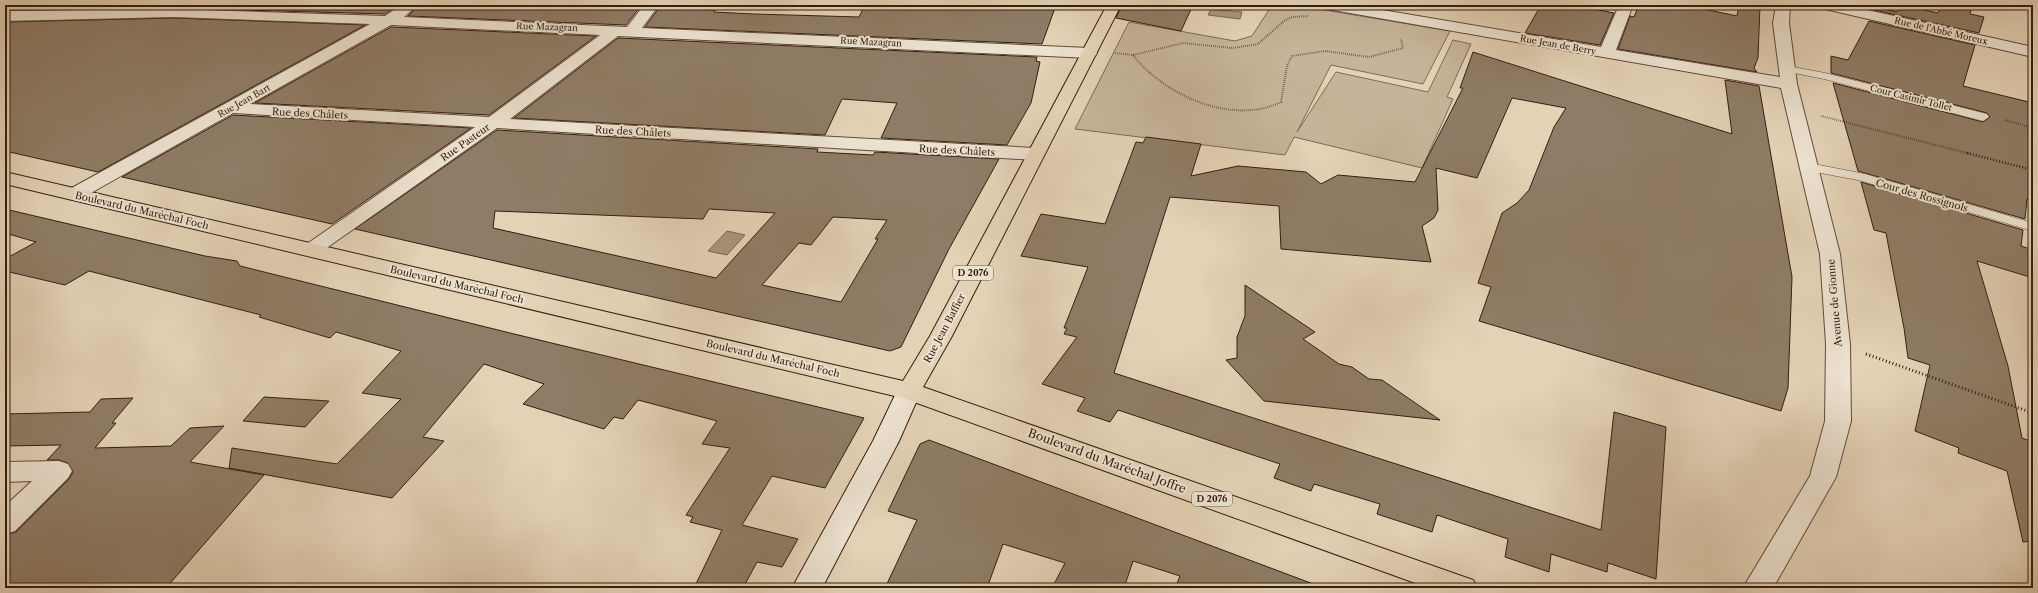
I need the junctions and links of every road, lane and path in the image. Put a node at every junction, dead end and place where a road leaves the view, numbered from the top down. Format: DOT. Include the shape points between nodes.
graph roads {
  1 [pos="411,5"];
  2 [pos="652,5"];
  3 [pos="1114,5"];
  4 [pos="1327,5"];
  5 [pos="1626,5"];
  6 [pos="1783,5"];
  7 [pos="1825,5"];
  8 [pos="5,16"];
  9 [pos="1312,17"];
  10 [pos="389,20"];
  11 [pos="624,31"];
  12 [pos="1397,36"];
  13 [pos="1090,51"];
  14 [pos="2033,52"];
  15 [pos="1607,53"];
  16 [pos="1133,55"];
  17 [pos="1788,77"];
  18 [pos="232,108"];
  19 [pos="1795,109"];
  20 [pos="1983,117"];
  21 [pos="492,123"];
  22 [pos="2033,128"];
  23 [pos="1035,154"];
  24 [pos="1809,167"];
  25 [pos="2033,170"];
  26 [pos="5,178"];
  27 [pos="75,194"];
  28 [pos="2033,227"];
  29 [pos="311,250"];
  30 [pos="1838,344"];
  31 [pos="909,391"];
  32 [pos="2033,413"];
  33 [pos="5,472"];
  34 [pos="5,523"];
  35 [pos="1448,585"];
  36 [pos="807,588"];
  37 [pos="1758,588"];
  1 -- 10 [label="street, Rue Jean Bart"];
  2 -- 11 [label="street, Rue Pasteur"];
  3 -- 13 [label="main road, Rue Jean Baffier / D 2076"];
  4 -- 15 [label="street, Rue Jean de Berry"];
  5 -- 15 [label="street"];
  6 -- 17 [label="street, Avenue de Gionne" via="1780,23"];
  7 -- 14 [label="street, Rue de l'Abbé Moreux"];
  8 -- 10 [label="street, Rue Mazagran" via="174,13"];
  9 -- 16 [label="path" via="1292,17 1258,44 1233,48 1183,43"];
  10 -- 11 [label="street, Rue Mazagran"];
  10 -- 18 [label="street, Rue Jean Bart"];
  11 -- 13 [label="street, Rue Mazagran"];
  11 -- 21 [label="street, Rue Pasteur"];
  12 -- 16 [label="path" via="1403,41 1403,48 1383,54 1363,57 1325,51 1292,56 1281,102 1260,110 1240,111 1210,105 1185,95 1155,78"];
  13 -- 16 [label="path"];
  13 -- 23 [label="main road, Rue Jean Baffier / D 2076"];
  15 -- 17 [label="street, Rue Jean de Berry"];
  17 -- 19 [label="street, Avenue de Gionne"];
  17 -- 20 [label="lane, Cour Casimir Tollet" via="1825,76"];
  18 -- 21 [label="street, Rue des Châlets"];
  18 -- 27 [label="street, Rue Jean Bart"];
  19 -- 24 [label="street, Avenue de Gionne"];
  19 -- 25 [label="path"];
  20 -- 22 [label="path" via="1991,116"];
  21 -- 23 [label="street, Rue des Châlets"];
  21 -- 29 [label="street, Rue Pasteur"];
  23 -- 31 [label="main road, Rue Jean Baffier / D 2076"];
  24 -- 28 [label="lane, Cour des Rossignols" via="1860,177"];
  24 -- 30 [label="street, Avenue de Gionne" via="1830,254"];
  26 -- 27 [label="main road, Boulevard du Maréchal Foch"];
  27 -- 29 [label="main road, Boulevard du Maréchal Foch"];
  29 -- 31 [label="main road, Boulevard du Maréchal Foch"];
  30 -- 32 [label="path"];
  30 -- 37 [label="street, Avenue de Gionne" via="1838,421 1823,477"];
  31 -- 35 [label="main road, Boulevard du Maréchal Joffre / D 2076"];
  31 -- 36 [label="street, Rue Jean Baffier" via="886,440"];
  33 -- 34 [label="street" via="59,471"];
}
